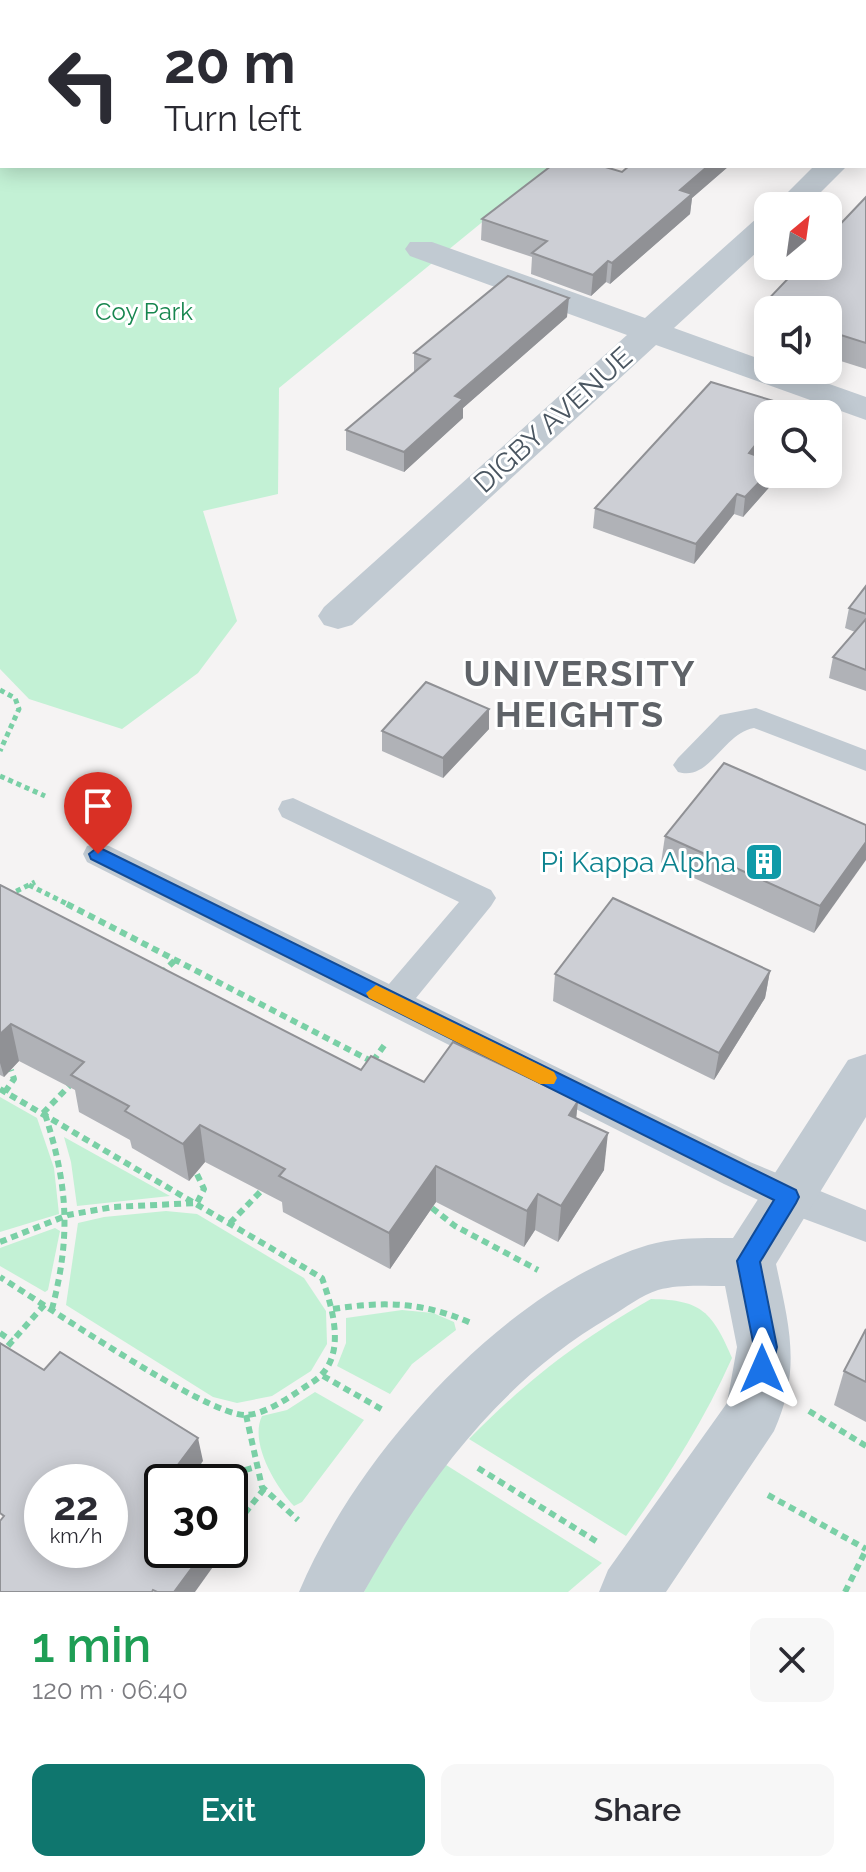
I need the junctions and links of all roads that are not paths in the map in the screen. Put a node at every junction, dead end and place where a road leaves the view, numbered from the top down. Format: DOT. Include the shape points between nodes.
graph roads {
  1 [pos="830,168"];
  2 [pos="804,192"];
  3 [pos="754,238"];
  4 [pos="421,249"];
  5 [pos="649,334"];
  6 [pos="866,409"];
  7 [pos="338,616"];
  8 [pos="866,761"];
  9 [pos="688,765"];
  10 [pos="293,809"];
  11 [pos="98,854"];
  12 [pos="394,1002"];
  13 [pos="866,1074"];
  14 [pos="788,1197"];
  15 [pos="866,1226"];
  16 [pos="748,1261"];
  17 [pos="618,1570"];
  18 [pos="330,1592"];
  1 -- 2 [label="street"];
  3 -- 5 [label="street, DIGBY AVENUE"];
  4 -- 5 [label="street"];
  5 -- 6 [label="street"];
  5 -- 7 [label="street, DIGBY AVENUE"];
  8 -- 9 [label="lane" via="756,718 730,722"];
  10 -- 12 [label="lane" via="480,898"];
  11 -- 12 [label="lane"];
  12 -- 14 [label="lane"];
  13 -- 14 [label="street"];
  14 -- 15 [label="lane"];
  14 -- 16 [label="street"];
  16 -- 17 [label="street" via="765,1347 754,1412"];
  16 -- 18 [label="street" via="651,1268 578,1304 529,1341 429,1437 391,1489"];
}
